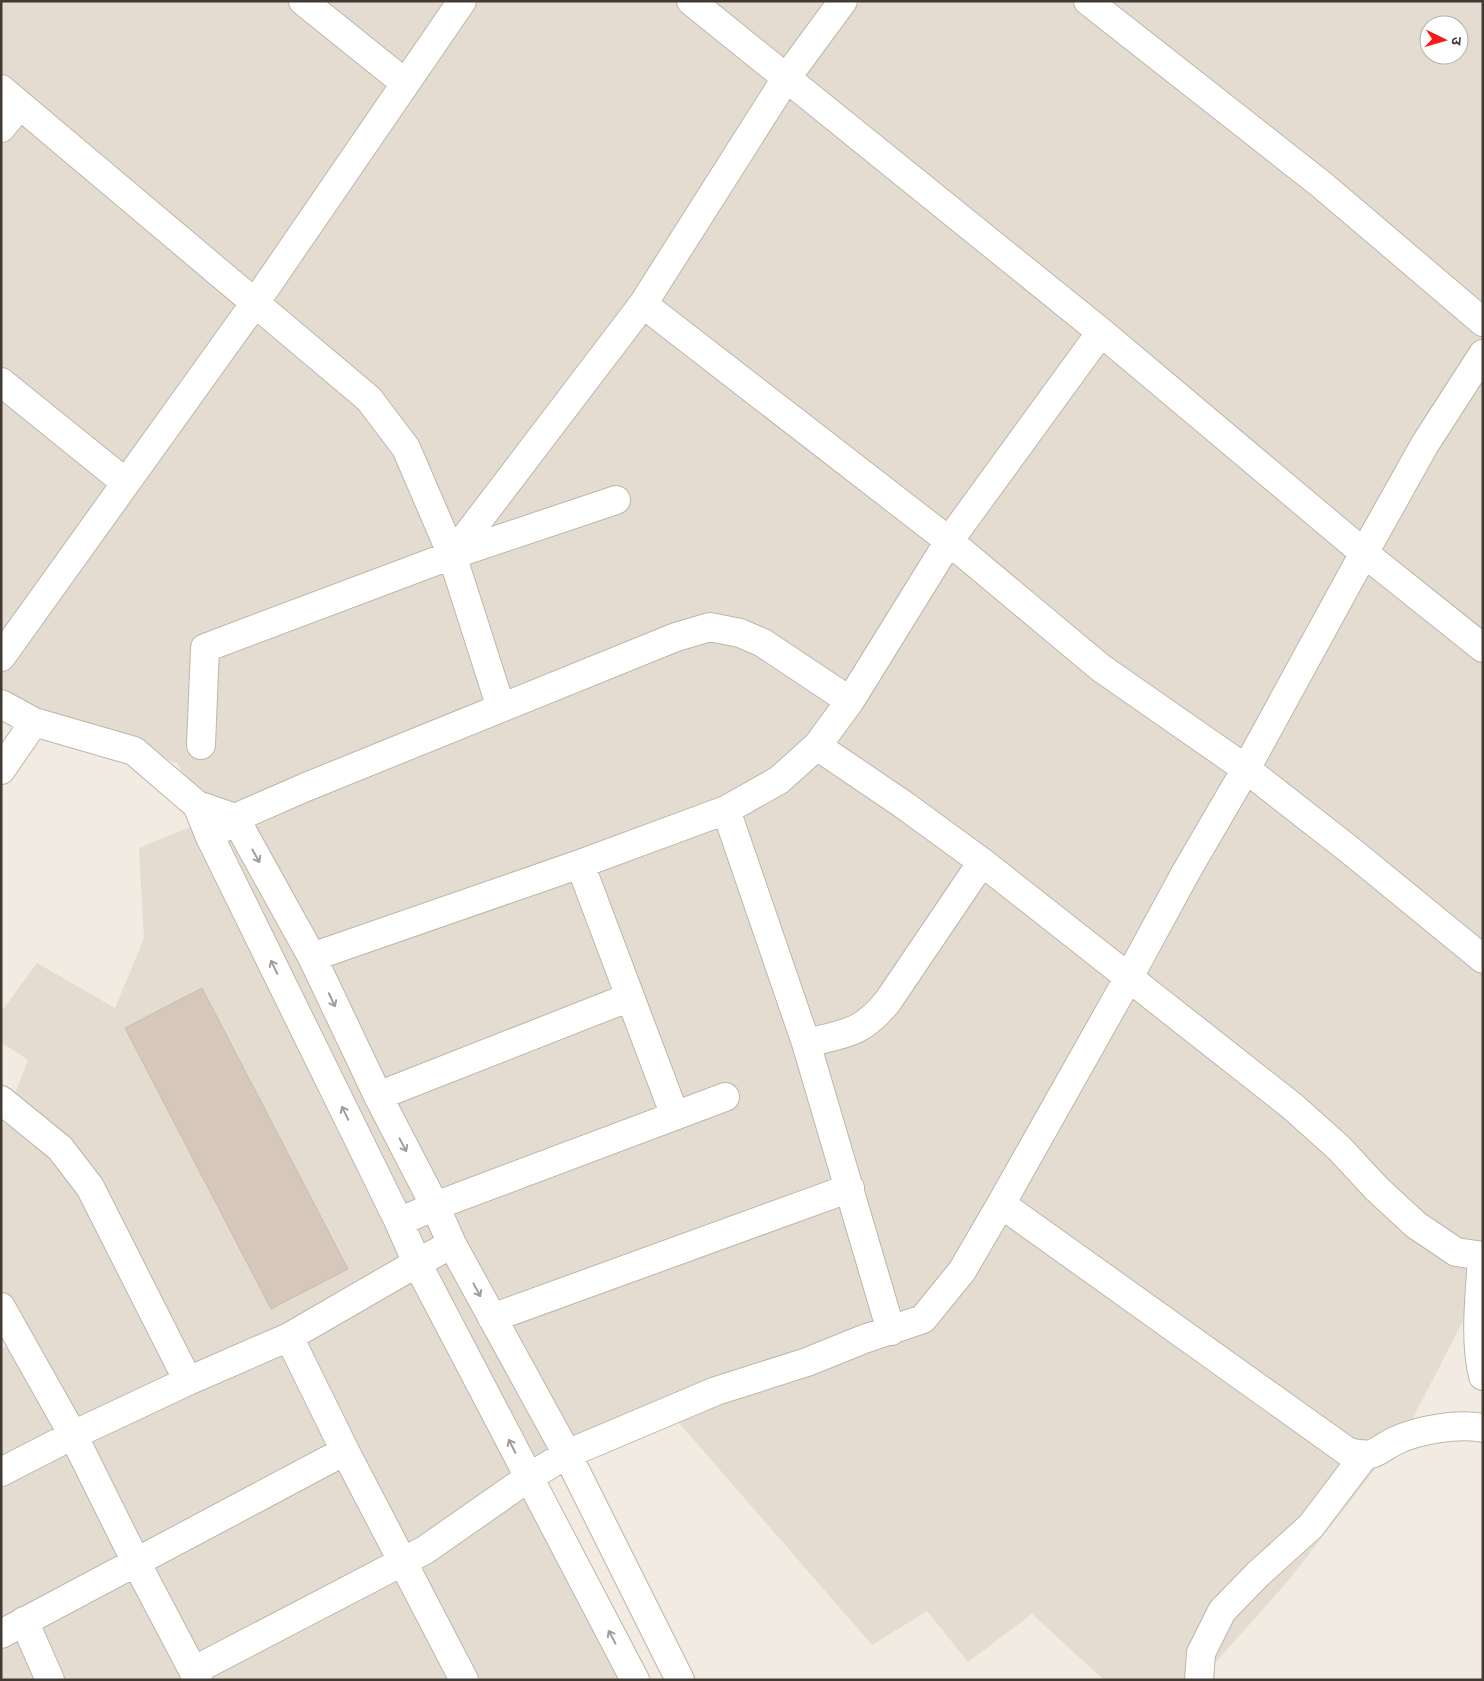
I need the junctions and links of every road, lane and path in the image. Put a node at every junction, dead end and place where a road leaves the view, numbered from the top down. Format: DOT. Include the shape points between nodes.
graph roads {
  1 [pos="303,1"];
  2 [pos="462,1"];
  3 [pos="692,1"];
  4 [pos="843,1"];
  5 [pos="1088,1"];
  6 [pos="787,77"];
  7 [pos="405,82"];
  8 [pos="10,97"];
  9 [pos="1,128"];
  10 [pos="255,303"];
  11 [pos="643,304"];
  12 [pos="1483,322"];
  13 [pos="1101,332"];
  14 [pos="1483,354"];
  15 [pos="1,382"];
  16 [pos="126,483"];
  17 [pos="616,500"];
  18 [pos="949,541"];
  19 [pos="1364,553"];
  20 [pos="452,555"];
  21 [pos="1483,648"];
  22 [pos="1,657"];
  23 [pos="850,701"];
  24 [pos="1,704"];
  25 [pos="501,708"];
  26 [pos="34,722"];
  27 [pos="201,745"];
  28 [pos="817,746"];
  29 [pos="1246,769"];
  30 [pos="1,770"];
  31 [pos="197,804"];
  32 [pos="726,810"];
  33 [pos="235,818"];
  34 [pos="210,837"];
  35 [pos="982,862"];
  36 [pos="580,864"];
  37 [pos="288,914"];
  38 [pos="256,930"];
  39 [pos="312,957"];
  40 [pos="1483,959"];
  41 [pos="1129,977"];
  42 [pos="630,997"];
  43 [pos="806,1042"];
  44 [pos="378,1096"];
  45 [pos="725,1097"];
  46 [pos="1,1100"];
  47 [pos="675,1116"];
  48 [pos="850,1188"];
  49 [pos="1001,1204"];
  50 [pos="435,1206"];
  51 [pos="398,1222"];
  52 [pos="452,1244"];
  53 [pos="1482,1256"];
  54 [pos="417,1262"];
  55 [pos="1,1308"];
  56 [pos="492,1318"];
  57 [pos="891,1331"];
  58 [pos="289,1337"];
  59 [pos="9,1340"];
  60 [pos="1483,1376"];
  61 [pos="188,1381"];
  62 [pos="1483,1428"];
  63 [pos="73,1435"];
  64 [pos="345,1451"];
  65 [pos="567,1454"];
  66 [pos="1364,1456"];
  67 [pos="1,1472"];
  68 [pos="528,1478"];
  69 [pos="403,1561"];
  70 [pos="136,1562"];
  71 [pos="13,1628"];
  72 [pos="196,1675"];
  73 [pos="50,1680"];
  74 [pos="464,1680"];
  75 [pos="635,1680"];
  76 [pos="680,1680"];
  77 [pos="1199,1680"];
  1 -- 7 [label="street"];
  2 -- 7 [label="street"];
  3 -- 6 [label="street"];
  4 -- 6 [label="street"];
  5 -- 12 [label="street" via="1322,185"];
  6 -- 11 [label="street"];
  6 -- 13 [label="street"];
  7 -- 10 [label="street"];
  8 -- 9 [label="street"];
  8 -- 10 [label="street"];
  10 -- 16 [label="street"];
  10 -- 20 [label="street" via="369,400 406,448"];
  11 -- 18 [label="street"];
  11 -- 20 [label="street"];
  13 -- 18 [label="street"];
  13 -- 19 [label="street"];
  14 -- 19 [label="street" via="1426,444"];
  15 -- 16 [label="street"];
  16 -- 22 [label="street"];
  17 -- 20 [label="street"];
  18 -- 23 [label="street"];
  18 -- 29 [label="street" via="1101,668"];
  19 -- 21 [label="street"];
  19 -- 29 [label="street"];
  20 -- 25 [label="street"];
  20 -- 27 [label="street" via="204,648"];
  23 -- 25 [label="street" via="763,643 740,633 710,627 676,637"];
  23 -- 28 [label="street"];
  24 -- 26 [label="street"];
  25 -- 33 [label="street"];
  26 -- 30 [label="street"];
  26 -- 31 [label="street" via="134,751"];
  28 -- 32 [label="street" via="779,780"];
  28 -- 35 [label="street"];
  29 -- 40 [label="street"];
  29 -- 41 [label="street"];
  31 -- 33 [label="street"];
  31 -- 34 [label="street"];
  32 -- 36 [label="street"];
  32 -- 43 [label="street"];
  33 -- 34 [label="street"];
  33 -- 37 [label="street, one-way"];
  34 -- 38 [label="street"];
  35 -- 41 [label="street"];
  35 -- 43 [label="street" via="877,1015 848,1033"];
  36 -- 39 [label="street"];
  36 -- 42 [label="street"];
  37 -- 38 [label="street"];
  37 -- 39 [label="street"];
  51 -- 38 [label="street, one-way"];
  39 -- 44 [label="street, one-way"];
  41 -- 49 [label="street"];
  41 -- 53 [label="street" via="1292,1106 1416,1225 1456,1252"];
  42 -- 44 [label="street"];
  42 -- 47 [label="street"];
  43 -- 48 [label="street"];
  44 -- 50 [label="street, one-way"];
  45 -- 47 [label="street"];
  46 -- 61 [label="street" via="60,1148 90,1187"];
  47 -- 50 [label="street"];
  48 -- 56 [label="street"];
  48 -- 57 [label="street"];
  49 -- 57 [label="street" via="962,1271 923,1319"];
  49 -- 66 [label="street" via="1348,1452"];
  50 -- 51 [label="street"];
  50 -- 52 [label="street"];
  51 -- 54 [label="street"];
  52 -- 54 [label="street"];
  52 -- 56 [label="street, one-way"];
  53 -- 60 [label="street" via="1478,1355"];
  54 -- 58 [label="street"];
  68 -- 54 [label="street, one-way"];
  55 -- 59 [label="street"];
  56 -- 65 [label="street"];
  57 -- 65 [label="street" via="716,1391"];
  58 -- 61 [label="street"];
  58 -- 64 [label="street"];
  59 -- 63 [label="street"];
  61 -- 63 [label="street"];
  62 -- 66 [label="street" via="1424,1432"];
  63 -- 67 [label="street"];
  63 -- 70 [label="street"];
  64 -- 69 [label="street"];
  64 -- 70 [label="street"];
  65 -- 68 [label="street"];
  65 -- 76 [label="street"];
  66 -- 77 [label="street" via="1311,1526 1222,1612 1201,1653"];
  68 -- 69 [label="street" via="425,1550"];
  75 -- 68 [label="street, one-way"];
  69 -- 72 [label="street"];
  69 -- 74 [label="street"];
  70 -- 71 [label="street"];
  70 -- 72 [label="street"];
  71 -- 73 [label="street"];
}
